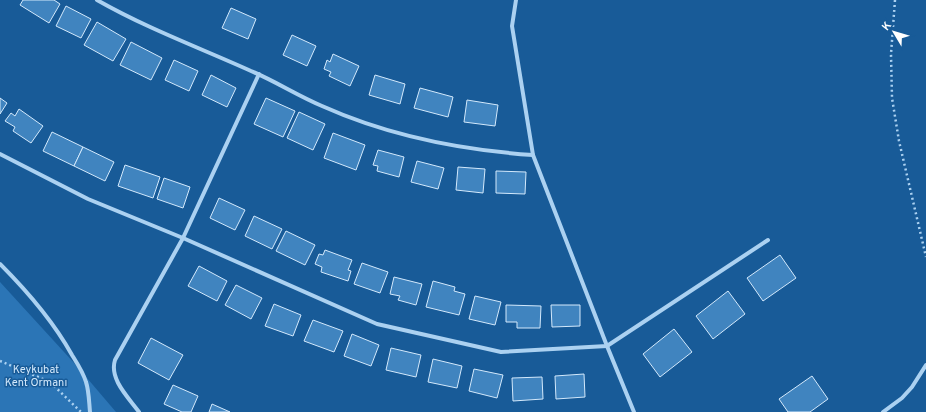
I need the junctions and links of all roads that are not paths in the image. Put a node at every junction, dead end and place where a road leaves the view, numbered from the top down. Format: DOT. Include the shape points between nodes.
graph roads {
  1 [pos="97,0"];
  2 [pos="516,0"];
  3 [pos="259,74"];
  4 [pos="0,154"];
  5 [pos="533,155"];
  6 [pos="183,238"];
  7 [pos="768,240"];
  8 [pos="0,264"];
  9 [pos="607,346"];
  10 [pos="926,365"];
  11 [pos="90,412"];
  12 [pos="139,412"];
  13 [pos="634,412"];
  14 [pos="883,412"];
  1 -- 3 [label="street" via="124,15"];
  2 -- 5 [label="street" via="512,26"];
  3 -- 5 [label="street" via="322,106 389,131 467,148"];
  3 -- 6 [label="street"];
  4 -- 6 [label="street" via="88,199"];
  5 -- 9 [label="street"];
  6 -- 9 [label="street" via="377,324 501,352"];
  6 -- 12 [label="street" via="114,364 114,375"];
  7 -- 9 [label="street"];
  8 -- 11 [label="street" via="42,310 69,348 87,382"];
  9 -- 13 [label="street"];
  10 -- 14 [label="street" via="902,398"];
}
